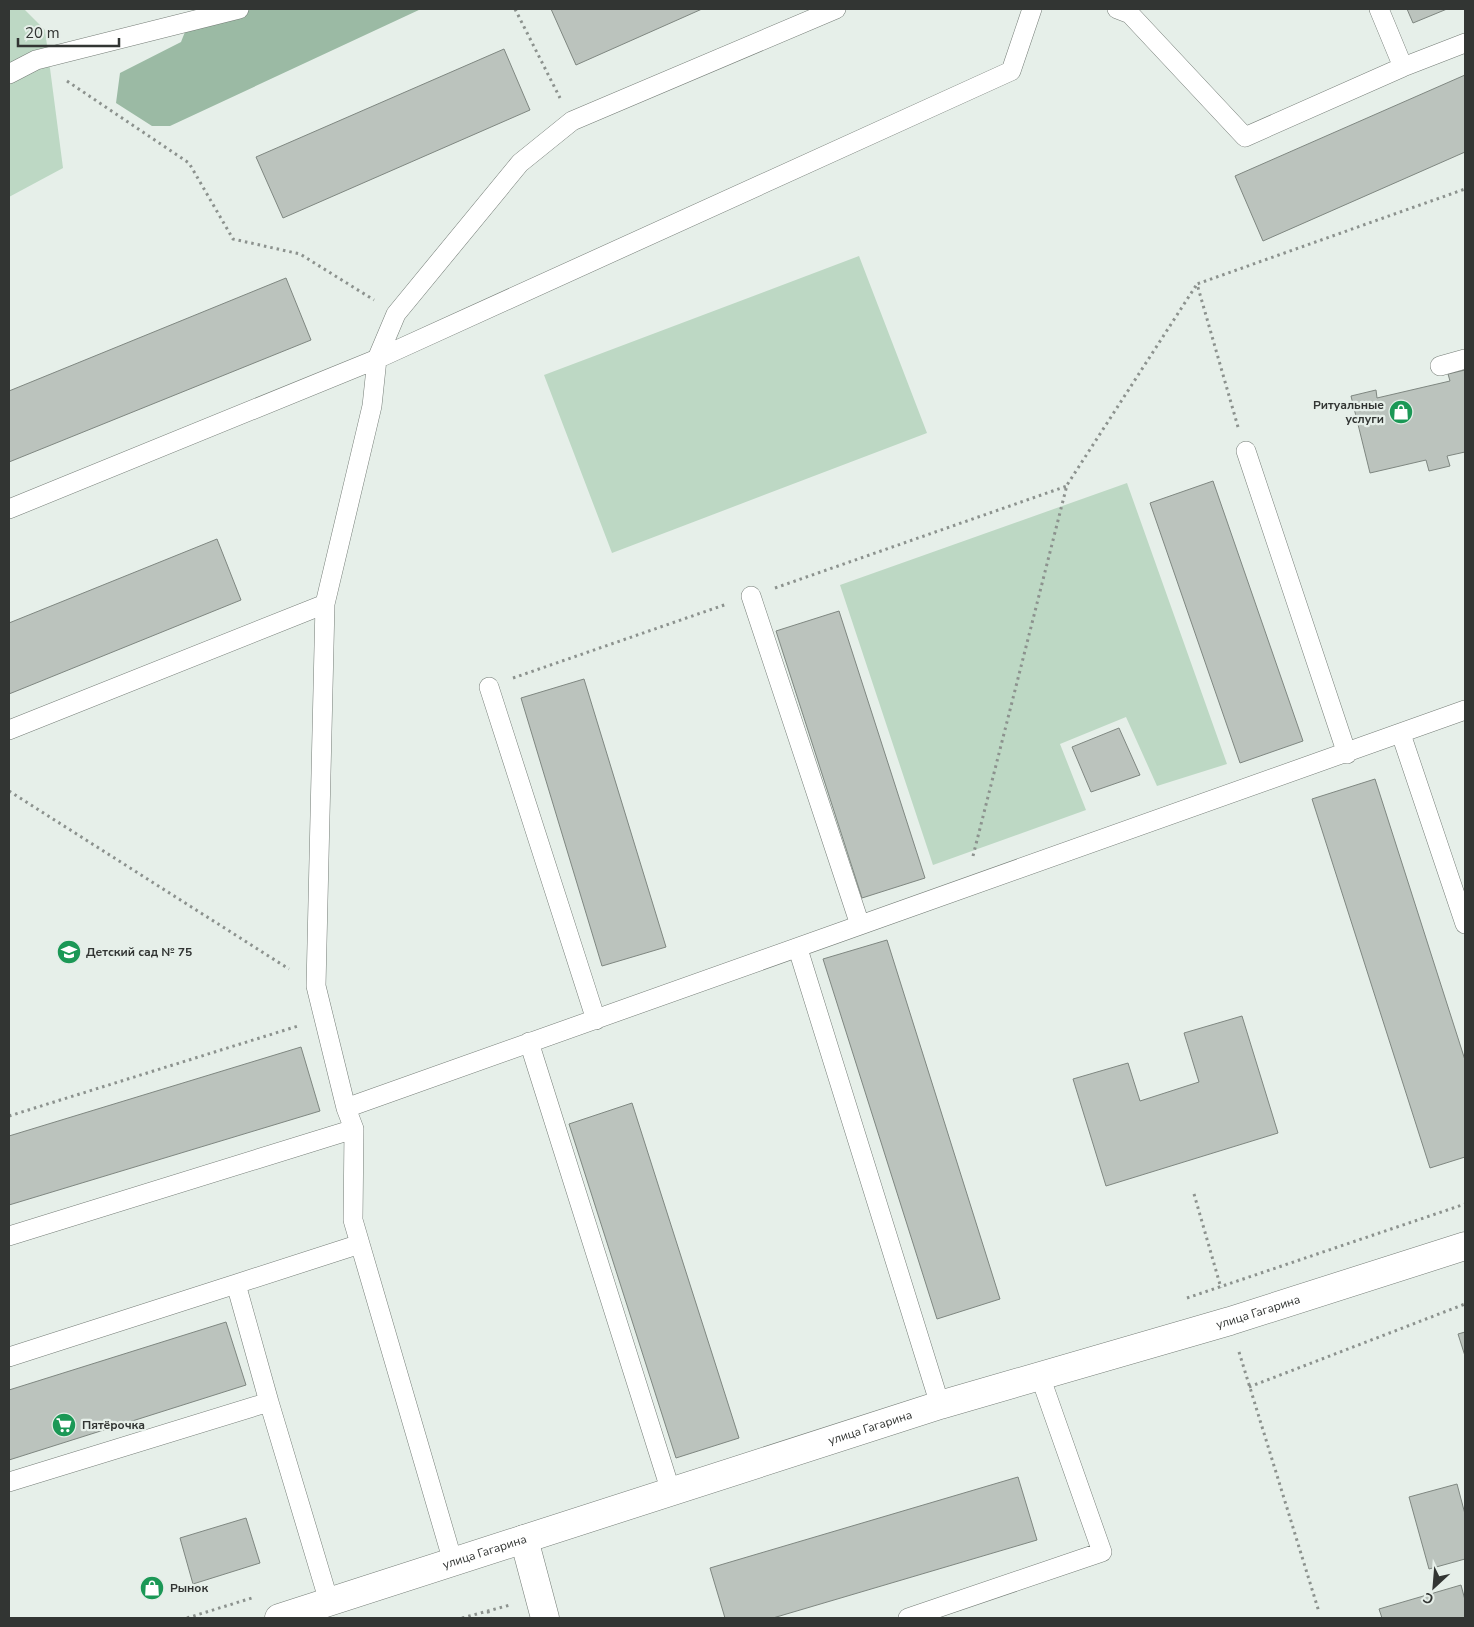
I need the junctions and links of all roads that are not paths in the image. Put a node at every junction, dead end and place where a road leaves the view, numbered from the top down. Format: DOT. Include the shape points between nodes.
graph roads {
  1 [pos="240,9"];
  2 [pos="836,9"];
  3 [pos="1032,9"];
  4 [pos="1117,9"];
  5 [pos="1379,9"];
  6 [pos="1465,43"];
  7 [pos="1403,67"];
  8 [pos="9,74"];
  9 [pos="377,359"];
  10 [pos="1465,359"];
  11 [pos="1440,366"];
  12 [pos="1246,451"];
  13 [pos="9,509"];
  14 [pos="751,596"];
  15 [pos="325,604"];
  16 [pos="489,687"];
  17 [pos="1465,710"];
  18 [pos="9,730"];
  19 [pos="1401,734"];
  20 [pos="1347,754"];
  21 [pos="1465,924"];
  22 [pos="860,925"];
  23 [pos="798,949"];
  24 [pos="596,1020"];
  25 [pos="529,1042"];
  26 [pos="346,1108"];
  27 [pos="354,1129"];
  28 [pos="9,1236"];
  29 [pos="360,1244"];
  30 [pos="1465,1246"];
  31 [pos="236,1284"];
  32 [pos="9,1357"];
  33 [pos="1040,1376"];
  34 [pos="269,1402"];
  35 [pos="940,1405"];
  36 [pos="9,1482"];
  37 [pos="670,1492"];
  38 [pos="524,1539"];
  39 [pos="453,1562"];
  40 [pos="329,1602"];
  41 [pos="542,1608"];
  42 [pos="279,1618"];
  43 [pos="908,1618"];
  1 -- 8 [label="lane" via="36,60"];
  2 -- 9 [label="lane" via="572,121 520,163 396,314"];
  3 -- 9 [label="lane" via="1011,71"];
  4 -- 7 [label="lane" via="1130,14 1245,137"];
  5 -- 7 [label="lane"];
  6 -- 7 [label="lane"];
  9 -- 13 [label="lane"];
  9 -- 15 [label="lane" via="372,406"];
  10 -- 11 [label="lane"];
  12 -- 20 [label="lane"];
  14 -- 22 [label="lane"];
  15 -- 18 [label="lane"];
  15 -- 26 [label="lane" via="316,986"];
  16 -- 24 [label="lane"];
  17 -- 19 [label="lane"];
  19 -- 20 [label="lane"];
  19 -- 21 [label="lane"];
  20 -- 22 [label="lane"];
  22 -- 23 [label="lane"];
  23 -- 24 [label="lane"];
  23 -- 35 [label="lane"];
  24 -- 25 [label="lane"];
  25 -- 26 [label="lane"];
  25 -- 37 [label="lane"];
  26 -- 27 [label="lane"];
  27 -- 28 [label="lane"];
  27 -- 29 [label="lane" via="353,1220"];
  29 -- 31 [label="lane"];
  29 -- 39 [label="lane"];
  30 -- 33 [label="main road, улица Гагарина" via="1230,1321"];
  31 -- 32 [label="lane"];
  31 -- 34 [label="lane"];
  33 -- 35 [label="main road, улица Гагарина"];
  33 -- 43 [label="lane" via="1102,1552"];
  34 -- 36 [label="lane"];
  34 -- 40 [label="lane"];
  35 -- 37 [label="main road, улица Гагарина"];
  37 -- 38 [label="main road, улица Гагарина"];
  38 -- 39 [label="main road, улица Гагарина"];
  38 -- 41 [label="main road"];
  39 -- 40 [label="main road, улица Гагарина"];
  40 -- 42 [label="main road, улица Гагарина"];
}
